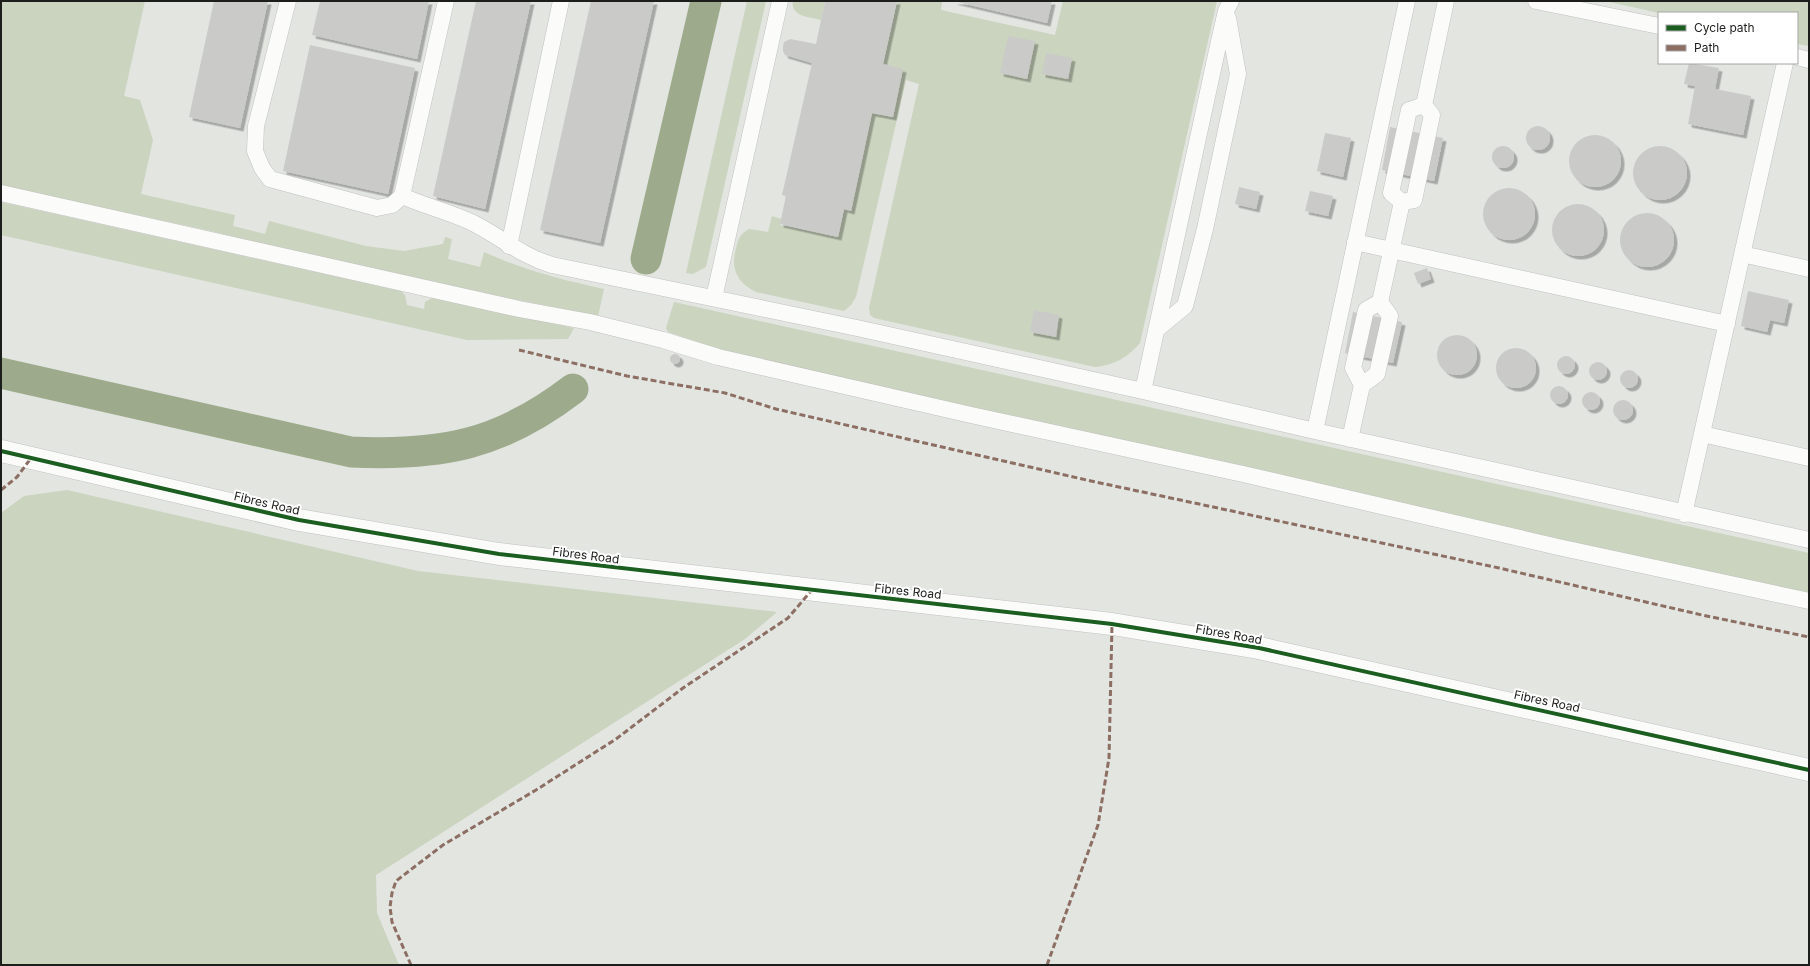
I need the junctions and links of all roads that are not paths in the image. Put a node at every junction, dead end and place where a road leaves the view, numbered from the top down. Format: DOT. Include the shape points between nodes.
graph roads {
  1 [pos="288,1"];
  2 [pos="446,1"];
  3 [pos="561,1"];
  4 [pos="780,1"];
  5 [pos="1407,1"];
  6 [pos="1446,1"];
  7 [pos="1536,1"];
  8 [pos="1229,6"];
  9 [pos="1658,26"];
  10 [pos="1798,57"];
  11 [pos="1809,60"];
  12 [pos="1785,64"];
  13 [pos="1424,105"];
  14 [pos="1,193"];
  15 [pos="402,196"];
  16 [pos="1402,202"];
  17 [pos="1355,242"];
  18 [pos="509,246"];
  19 [pos="1392,250"];
  20 [pos="1742,254"];
  21 [pos="1809,269"];
  22 [pos="714,298"];
  23 [pos="1380,302"];
  24 [pos="1727,324"];
  25 [pos="1156,330"];
  26 [pos="1362,385"];
  27 [pos="1143,391"];
  28 [pos="1314,431"];
  29 [pos="1702,434"];
  30 [pos="1350,439"];
  31 [pos="1,452"];
  32 [pos="1809,458"];
  33 [pos="1684,514"];
  34 [pos="1809,540"];
  35 [pos="1809,601"];
  36 [pos="1809,770"];
  1 -- 15 [label="lane" via="256,126 255,151 262,168 270,180 377,208 392,205"];
  2 -- 15 [label="lane"];
  3 -- 18 [label="lane"];
  4 -- 22 [label="lane"];
  5 -- 17 [label="lane"];
  6 -- 13 [label="lane"];
  7 -- 9 [label="lane"];
  8 -- 25 [label="lane"];
  8 -- 25 [label="lane" via="1238,74 1205,229 1185,306"];
  10 -- 11 [label="lane"];
  12 -- 20 [label="lane"];
  13 -- 16 [label="lane" via="1432,115 1414,200"];
  13 -- 16 [label="lane" via="1409,110 1407,118 1391,193"];
  14 -- 35 [label="lane" via="519,309 590,322 718,357 895,398"];
  15 -- 18 [label="lane" via="471,222"];
  16 -- 19 [label="lane"];
  17 -- 19 [label="lane"];
  17 -- 28 [label="lane"];
  18 -- 22 [label="lane" via="533,259"];
  19 -- 23 [label="lane"];
  19 -- 24 [label="lane"];
  20 -- 21 [label="lane"];
  20 -- 24 [label="lane"];
  22 -- 27 [label="lane"];
  23 -- 26 [label="lane" via="1366,310 1354,368"];
  23 -- 26 [label="lane" via="1390,316 1377,374"];
  24 -- 29 [label="lane"];
  25 -- 27 [label="lane"];
  26 -- 30 [label="lane"];
  27 -- 28 [label="lane"];
  28 -- 30 [label="lane"];
  29 -- 32 [label="lane"];
  29 -- 33 [label="lane"];
  30 -- 33 [label="lane"];
  31 -- 36 [label="street, Fibres Road" via="299,520 499,554 1112,624 1259,648"];
  33 -- 34 [label="lane"];
}
